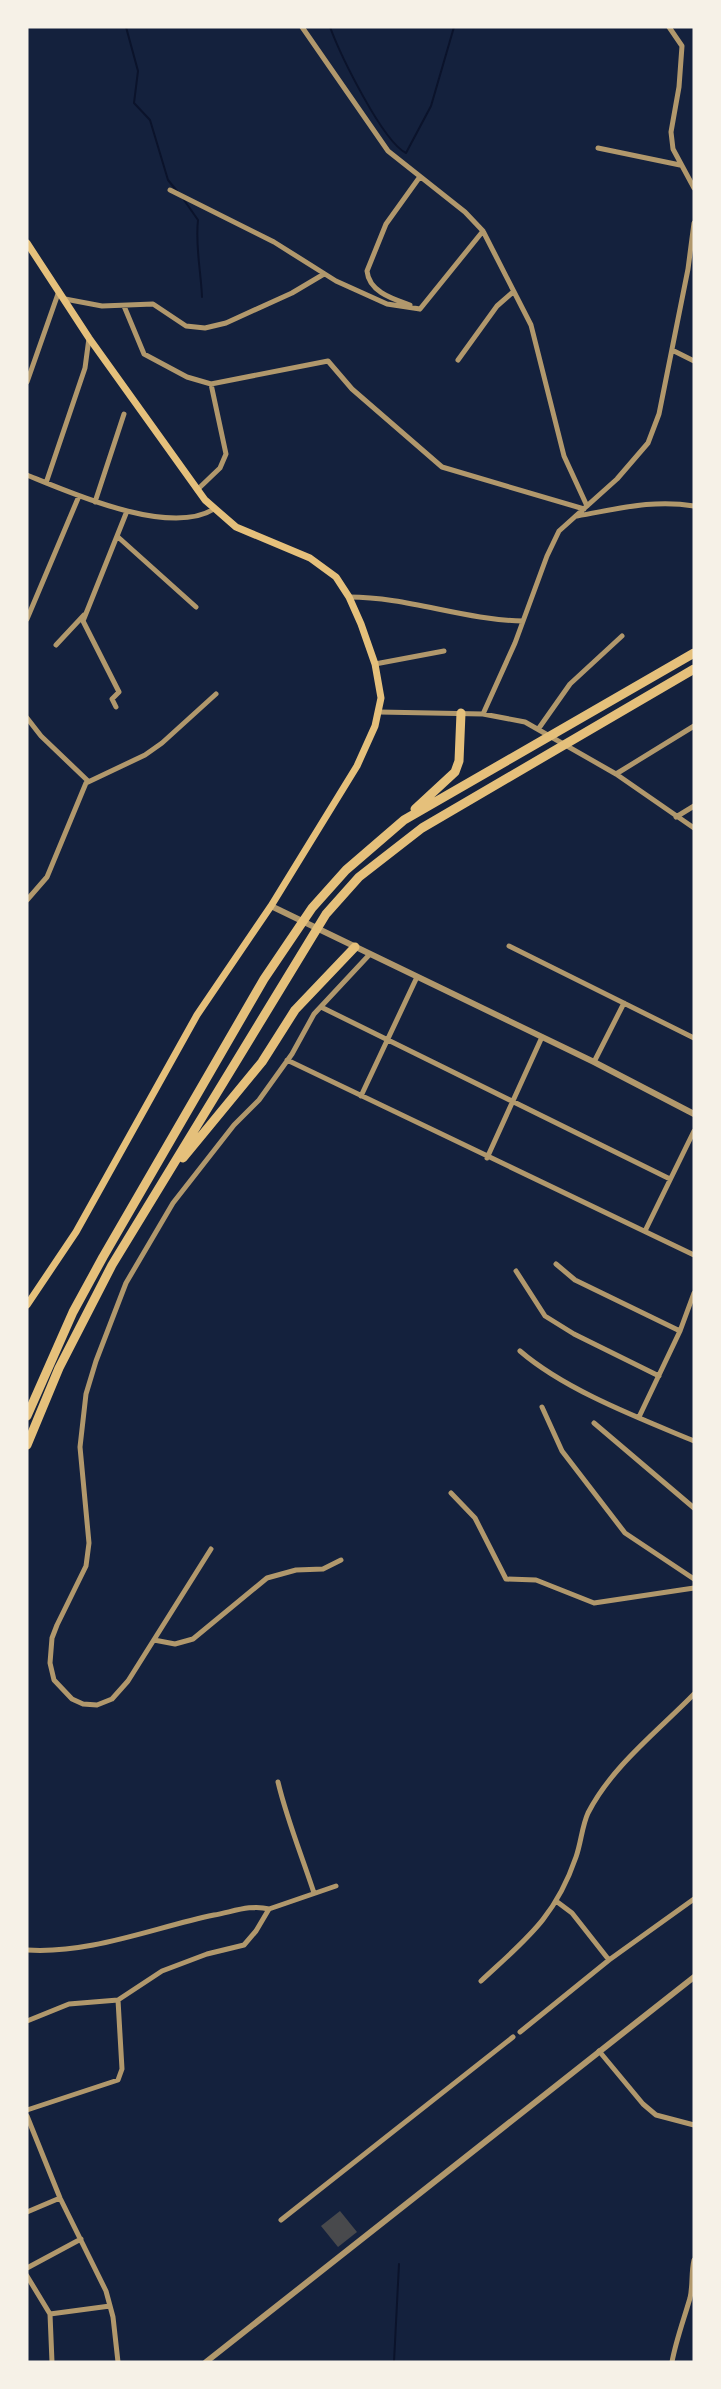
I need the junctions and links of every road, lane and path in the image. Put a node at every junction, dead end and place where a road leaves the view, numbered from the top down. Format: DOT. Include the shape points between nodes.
graph roads {
  1 [pos="302,27"];
  2 [pos="669,27"];
  3 [pos="598,148"];
  4 [pos="680,165"];
  5 [pos="419,178"];
  6 [pos="694,188"];
  7 [pos="172,191"];
  8 [pos="694,223"];
  9 [pos="483,231"];
  10 [pos="27,243"];
  11 [pos="692,254"];
  12 [pos="324,274"];
  13 [pos="59,291"];
  14 [pos="513,292"];
  15 [pos="65,299"];
  16 [pos="124,306"];
  17 [pos="420,309"];
  18 [pos="89,338"];
  19 [pos="672,350"];
  20 [pos="458,360"];
  21 [pos="694,361"];
  22 [pos="27,382"];
  23 [pos="211,384"];
  24 [pos="124,414"];
  25 [pos="27,476"];
  26 [pos="46,483"];
  27 [pos="197,490"];
  28 [pos="79,496"];
  29 [pos="95,502"];
  30 [pos="694,506"];
  31 [pos="586,507"];
  32 [pos="214,509"];
  33 [pos="127,512"];
  34 [pos="576,516"];
  35 [pos="118,537"];
  36 [pos="349,597"];
  37 [pos="196,607"];
  38 [pos="86,614"];
  39 [pos="27,619"];
  40 [pos="523,621"];
  41 [pos="622,636"];
  42 [pos="56,645"];
  43 [pos="444,651"];
  44 [pos="694,653"];
  45 [pos="375,664"];
  46 [pos="694,669"];
  47 [pos="216,694"];
  48 [pos="116,707"];
  49 [pos="379,712"];
  50 [pos="461,713"];
  51 [pos="483,714"];
  52 [pos="27,718"];
  53 [pos="694,726"];
  54 [pos="539,728"];
  55 [pos="616,774"];
  56 [pos="88,781"];
  57 [pos="694,806"];
  58 [pos="676,817"];
  59 [pos="404,820"];
  60 [pos="694,828"];
  61 [pos="27,900"];
  62 [pos="271,906"];
  63 [pos="509,946"];
  64 [pos="355,947"];
  65 [pos="370,954"];
  66 [pos="417,977"];
  67 [pos="624,1003"];
  68 [pos="321,1007"];
  69 [pos="542,1037"];
  70 [pos="694,1038"];
  71 [pos="387,1040"];
  72 [pos="287,1060"];
  73 [pos="594,1062"];
  74 [pos="361,1096"];
  75 [pos="513,1102"];
  76 [pos="694,1114"];
  77 [pos="694,1131"];
  78 [pos="487,1158"];
  79 [pos="670,1179"];
  80 [pos="164,1180"];
  81 [pos="645,1231"];
  82 [pos="694,1255"];
  83 [pos="556,1264"];
  84 [pos="516,1271"];
  85 [pos="694,1293"];
  86 [pos="27,1305"];
  87 [pos="680,1331"];
  88 [pos="520,1351"];
  89 [pos="659,1376"];
  90 [pos="542,1407"];
  91 [pos="27,1416"];
  92 [pos="639,1418"];
  93 [pos="594,1423"];
  94 [pos="694,1441"];
  95 [pos="27,1445"];
  96 [pos="451,1493"];
  97 [pos="694,1508"];
  98 [pos="211,1549"];
  99 [pos="341,1560"];
  100 [pos="694,1579"];
  101 [pos="694,1588"];
  102 [pos="154,1640"];
  103 [pos="694,1694"];
  104 [pos="278,1782"];
  105 [pos="336,1886"];
  106 [pos="314,1893"];
  107 [pos="694,1899"];
  108 [pos="556,1901"];
  109 [pos="269,1909"];
  110 [pos="27,1950"];
  111 [pos="609,1960"];
  112 [pos="694,1977"];
  113 [pos="481,1981"];
  114 [pos="118,2000"];
  115 [pos="27,2022"];
  116 [pos="520,2032"];
  117 [pos="513,2037"];
  118 [pos="599,2051"];
  119 [pos="27,2110"];
  120 [pos="27,2115"];
  121 [pos="694,2125"];
  122 [pos="60,2198"];
  123 [pos="27,2212"];
  124 [pos="281,2220"];
  125 [pos="81,2239"];
  126 [pos="694,2260"];
  127 [pos="27,2268"];
  128 [pos="27,2276"];
  129 [pos="110,2306"];
  130 [pos="50,2314"];
  131 [pos="52,2362"];
  132 [pos="118,2362"];
  133 [pos="206,2362"];
  134 [pos="672,2362"];
  1 -- 5 [label="street" via="388,151"];
  2 -- 4 [label="street" via="682,46 671,132"];
  3 -- 4 [label="street"];
  4 -- 6 [label="street"];
  5 -- 9 [label="street" via="465,212"];
  5 -- 17 [label="street" via="386,224 367,271 371,284 379,291"];
  7 -- 12 [label="street" via="274,242"];
  8 -- 11 [label="street"];
  9 -- 14 [label="street"];
  9 -- 17 [label="street"];
  10 -- 13 [label="main road"];
  11 -- 19 [label="street"];
  12 -- 16 [label="street" via="226,323 205,328 186,326 153,304"];
  12 -- 17 [label="street" via="387,304"];
  13 -- 15 [label="main road"];
  13 -- 22 [label="street"];
  14 -- 20 [label="street" via="497,306"];
  14 -- 31 [label="street" via="531,325 564,456"];
  15 -- 16 [label="street"];
  15 -- 18 [label="main road"];
  16 -- 23 [label="street" via="144,354 187,377"];
  18 -- 26 [label="street" via="85,368"];
  18 -- 27 [label="main road"];
  19 -- 21 [label="street"];
  19 -- 31 [label="street" via="659,414 648,443"];
  23 -- 27 [label="street" via="226,454 220,468"];
  23 -- 31 [label="street" via="328,361 360,397 442,467"];
  24 -- 29 [label="street"];
  25 -- 26 [label="street"];
  26 -- 28 [label="street"];
  27 -- 32 [label="main road"];
  28 -- 29 [label="street"];
  28 -- 39 [label="street"];
  29 -- 33 [label="street"];
  30 -- 34 [label="street" via="645,502"];
  31 -- 34 [label="street"];
  32 -- 33 [label="street" via="196,516"];
  32 -- 36 [label="main road" via="236,527 310,558 336,577"];
  33 -- 35 [label="street"];
  34 -- 40 [label="street" via="559,531"];
  35 -- 37 [label="street"];
  35 -- 38 [label="street"];
  36 -- 40 [label="street" via="381,597 489,620"];
  36 -- 45 [label="main road"];
  38 -- 42 [label="street"];
  38 -- 48 [label="street" via="86,632 119,692 112,699"];
  40 -- 51 [label="street"];
  41 -- 54 [label="street" via="570,684"];
  43 -- 45 [label="street"];
  44 -- 59 [label="highway"];
  45 -- 49 [label="main road" via="381,698"];
  46 -- 80 [label="highway" via="422,828 358,877 309,939"];
  47 -- 56 [label="street" via="145,755"];
  49 -- 50 [label="street"];
  49 -- 62 [label="main road" via="357,766"];
  50 -- 51 [label="street"];
  50 -- 59 [label="highway" via="455,772"];
  51 -- 54 [label="street" via="508,717"];
  52 -- 56 [label="street"];
  53 -- 55 [label="street"];
  54 -- 55 [label="street"];
  55 -- 58 [label="street"];
  56 -- 61 [label="street" via="47,877"];
  57 -- 58 [label="street"];
  58 -- 60 [label="street"];
  59 -- 91 [label="highway" via="346,870 294,933 103,1257 73,1312"];
  62 -- 64 [label="street"];
  62 -- 86 [label="main road" via="197,1015 76,1232"];
  63 -- 67 [label="street"];
  64 -- 65 [label="street"];
  64 -- 80 [label="highway" via="295,1010 262,1062"];
  65 -- 66 [label="street"];
  65 -- 68 [label="street"];
  66 -- 69 [label="street"];
  66 -- 71 [label="street"];
  67 -- 70 [label="street"];
  67 -- 73 [label="street"];
  68 -- 71 [label="street"];
  68 -- 72 [label="street"];
  69 -- 73 [label="street"];
  69 -- 75 [label="street"];
  71 -- 74 [label="street"];
  71 -- 75 [label="street"];
  72 -- 74 [label="street"];
  72 -- 102 [label="street" via="259,1100 234,1125 173,1203 155,1232 126,1283 86,1394 80,1447 89,1544 86,1566 52,1638 50,1663 54,1680 72,1699 83,1704 96,1705 112,1699"];
  73 -- 76 [label="street"];
  74 -- 78 [label="street"];
  75 -- 78 [label="street"];
  75 -- 79 [label="street"];
  77 -- 79 [label="street"];
  78 -- 81 [label="street"];
  79 -- 81 [label="street"];
  80 -- 95 [label="highway" via="84,1318"];
  81 -- 82 [label="street"];
  83 -- 87 [label="street" via="575,1280"];
  84 -- 89 [label="street" via="545,1316"];
  85 -- 87 [label="street"];
  87 -- 89 [label="street"];
  88 -- 92 [label="street" via="545,1371"];
  89 -- 92 [label="street"];
  90 -- 100 [label="street" via="562,1451 625,1533"];
  92 -- 94 [label="street"];
  93 -- 97 [label="street"];
  96 -- 101 [label="street" via="475,1518 506,1579 536,1580 594,1603"];
  98 -- 102 [label="street"];
  99 -- 102 [label="street" via="323,1569 296,1570 267,1578 193,1639 175,1644"];
  103 -- 108 [label="street" via="635,1752 588,1814 576,1857"];
  104 -- 106 [label="street"];
  105 -- 106 [label="street"];
  106 -- 109 [label="street"];
  107 -- 111 [label="street"];
  108 -- 111 [label="street" via="572,1913"];
  108 -- 113 [label="street" via="525,1942"];
  109 -- 110 [label="street" via="247,1908 54,1952"];
  109 -- 114 [label="street" via="244,1945 207,1953 162,1971"];
  111 -- 116 [label="street"];
  112 -- 118 [label="street"];
  114 -- 115 [label="street" via="69,2004"];
  114 -- 119 [label="street" via="122,2069 118,2080"];
  117 -- 124 [label="street"];
  118 -- 121 [label="street" via="656,2115"];
  118 -- 133 [label="street"];
  120 -- 122 [label="street"];
  122 -- 123 [label="street"];
  122 -- 125 [label="street"];
  125 -- 127 [label="street"];
  125 -- 129 [label="street"];
  126 -- 134 [label="street" via="691,2295"];
  128 -- 130 [label="street"];
  129 -- 130 [label="street"];
  129 -- 132 [label="street"];
  130 -- 131 [label="street"];
}
